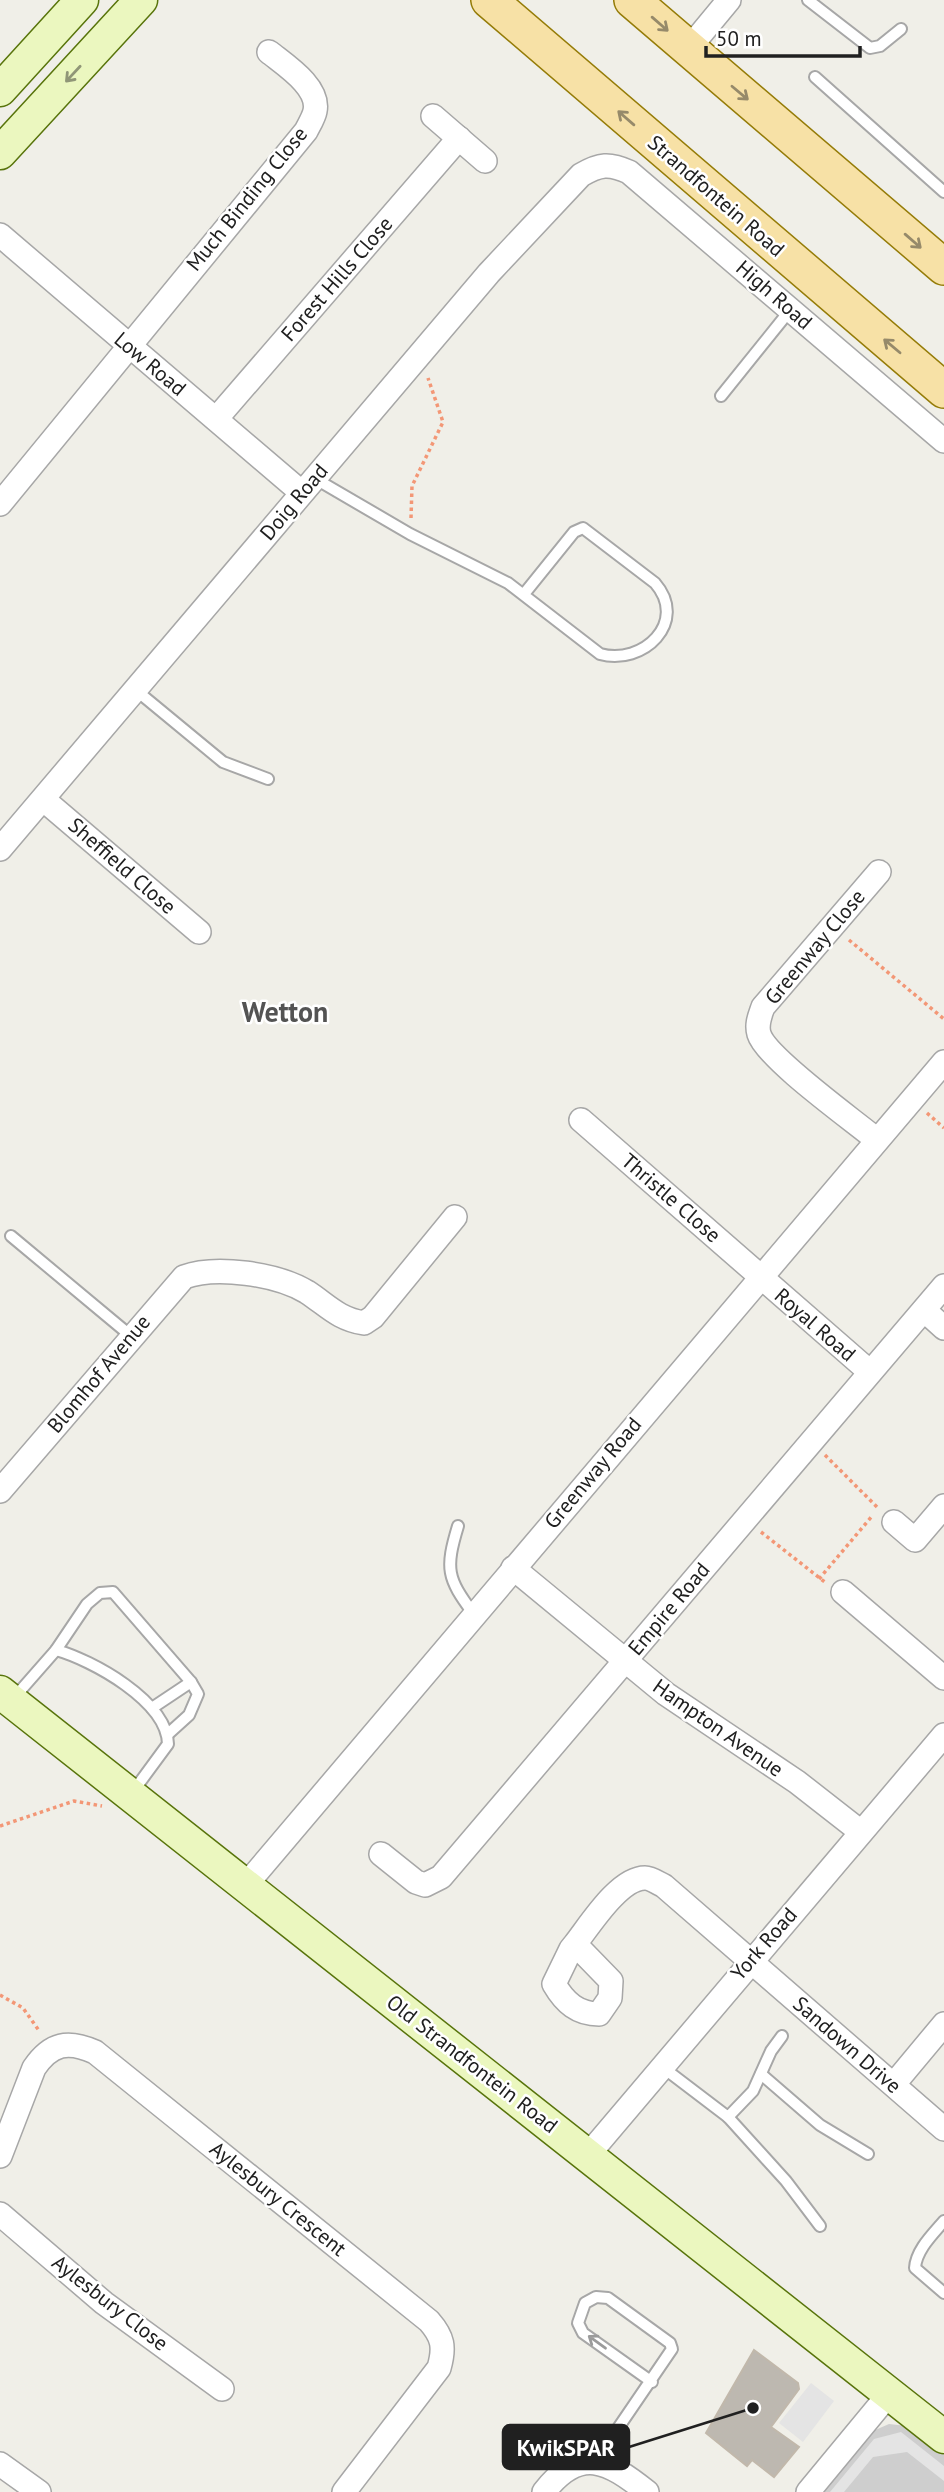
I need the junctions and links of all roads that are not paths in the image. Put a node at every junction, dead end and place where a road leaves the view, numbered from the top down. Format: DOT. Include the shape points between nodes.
graph roads {
  1 [pos="82,0"];
  2 [pos="141,0"];
  3 [pos="489,0"];
  4 [pos="632,0"];
  5 [pos="729,0"];
  6 [pos="808,0"];
  7 [pos="901,29"];
  8 [pos="700,35"];
  9 [pos="269,52"];
  10 [pos="815,77"];
  11 [pos="0,90"];
  12 [pos="433,116"];
  13 [pos="459,138"];
  14 [pos="0,153"];
  15 [pos="485,161"];
  16 [pos="597,166"];
  17 [pos="944,192"];
  18 [pos="0,235"];
  19 [pos="944,267"];
  20 [pos="791,309"];
  21 [pos="128,347"];
  22 [pos="944,390"];
  23 [pos="720,396"];
  24 [pos="216,419"];
  25 [pos="944,441"];
  26 [pos="308,485"];
  27 [pos="0,504"];
  28 [pos="524,594"];
  29 [pos="137,691"];
  30 [pos="268,779"];
  31 [pos="44,800"];
  32 [pos="0,849"];
  33 [pos="878,872"];
  34 [pos="199,932"];
  35 [pos="944,1062"];
  36 [pos="580,1120"];
  37 [pos="877,1140"];
  38 [pos="455,1217"];
  39 [pos="11,1236"];
  40 [pos="760,1278"];
  41 [pos="944,1286"];
  42 [pos="924,1310"];
  43 [pos="944,1328"];
  44 [pos="131,1336"];
  45 [pos="870,1372"];
  46 [pos="0,1491"];
  47 [pos="944,1506"];
  48 [pos="886,1515"];
  49 [pos="458,1526"];
  50 [pos="513,1568"];
  51 [pos="843,1592"];
  52 [pos="473,1613"];
  53 [pos="56,1650"];
  54 [pos="626,1660"];
  55 [pos="944,1678"];
  56 [pos="191,1682"];
  57 [pos="6,1696"];
  58 [pos="152,1708"];
  59 [pos="168,1734"];
  60 [pos="944,1735"];
  61 [pos="120,1801"];
  62 [pos="860,1832"];
  63 [pos="381,1854"];
  64 [pos="245,1886"];
  65 [pos="575,1944"];
  66 [pos="749,1961"];
  67 [pos="944,2024"];
  68 [pos="782,2036"];
  69 [pos="661,2066"];
  70 [pos="761,2074"];
  71 [pos="894,2084"];
  72 [pos="728,2117"];
  73 [pos="944,2129"];
  74 [pos="868,2154"];
  75 [pos="588,2155"];
  76 [pos="0,2156"];
  77 [pos="0,2214"];
  78 [pos="944,2221"];
  79 [pos="821,2225"];
  80 [pos="944,2294"];
  81 [pos="652,2382"];
  82 [pos="222,2389"];
  83 [pos="889,2394"];
  84 [pos="944,2437"];
  85 [pos="594,2462"];
  86 [pos="0,2464"];
  87 [pos="33,2491"];
  88 [pos="344,2492"];
  89 [pos="544,2492"];
  90 [pos="647,2492"];
  91 [pos="808,2492"];
  1 -- 11 [label="street"];
  2 -- 14 [label="street, one-way"];
  22 -- 3 [label="main road, Strandfontein Road, one-way"];
  4 -- 19 [label="main road, one-way"];
  5 -- 8 [label="street"];
  6 -- 7 [label="lane" via="870,48 880,46"];
  9 -- 21 [label="street, Much Binding Close" via="312,94 316,109 306,131"];
  10 -- 17 [label="lane"];
  12 -- 13 [label="street"];
  13 -- 15 [label="street"];
  13 -- 24 [label="street, Forest Hills Close"];
  16 -- 20 [label="street, High Road" via="612,165 629,172"];
  16 -- 26 [label="street, Doig Road" via="581,175 534,223"];
  18 -- 21 [label="street, Low Road"];
  20 -- 23 [label="lane"];
  20 -- 25 [label="street, High Road"];
  21 -- 24 [label="street, Low Road"];
  21 -- 27 [label="street, Much Binding Close"];
  24 -- 26 [label="street, Low Road"];
  26 -- 28 [label="lane"];
  26 -- 29 [label="street, Doig Road"];
  28 -- 28 [label="lane" via="600,654 610,656 629,656 647,648 660,635 667,612 655,583 583,528 574,532"];
  29 -- 30 [label="lane" via="223,762"];
  29 -- 31 [label="street, Doig Road"];
  31 -- 32 [label="street, Doig Road"];
  31 -- 34 [label="street, Sheffield Close"];
  33 -- 37 [label="street, Greenway Close" via="763,1007 758,1021 758,1033 775,1055"];
  35 -- 37 [label="street, Greenway Road"];
  36 -- 40 [label="street, Thristle Close"];
  37 -- 40 [label="street, Greenway Road"];
  38 -- 44 [label="street, Blomhof Avenue" via="364,1323 339,1316 284,1281 207,1273 178,1282"];
  39 -- 44 [label="lane"];
  40 -- 45 [label="street, Royal Road"];
  40 -- 50 [label="street, Greenway Road"];
  41 -- 42 [label="street, Empire Road"];
  42 -- 43 [label="street"];
  42 -- 45 [label="street, Empire Road"];
  44 -- 46 [label="street, Blomhof Avenue"];
  45 -- 54 [label="street, Empire Road"];
  47 -- 48 [label="street" via="915,1540"];
  49 -- 52 [label="lane" via="449,1572"];
  50 -- 52 [label="street, Greenway Road"];
  50 -- 54 [label="street, Hampton Avenue"];
  51 -- 55 [label="street"];
  52 -- 64 [label="street, Greenway Road"];
  53 -- 56 [label="lane" via="87,1604 100,1593 113,1592"];
  53 -- 57 [label="lane"];
  53 -- 58 [label="lane" via="94,1665"];
  54 -- 62 [label="street, Hampton Avenue" via="666,1694 797,1782"];
  54 -- 63 [label="street, Empire Road" via="434,1883 416,1882"];
  56 -- 58 [label="lane"];
  56 -- 59 [label="lane" via="197,1702"];
  57 -- 61 [label="street, Old Strandfontein Road"];
  58 -- 59 [label="lane"];
  59 -- 61 [label="lane" via="168,1744"];
  60 -- 62 [label="street, York Road"];
  61 -- 64 [label="street, Old Strandfontein Road"];
  62 -- 66 [label="street, York Road"];
  64 -- 75 [label="street, Old Strandfontein Road"];
  65 -- 66 [label="street, Sandown Drive" via="630,1880 647,1878 664,1886"];
  66 -- 69 [label="street, York Road"];
  66 -- 71 [label="street, Sandown Drive"];
  67 -- 71 [label="street"];
  68 -- 70 [label="lane"];
  69 -- 72 [label="lane"];
  69 -- 75 [label="street, York Road"];
  70 -- 72 [label="lane" via="753,2091"];
  70 -- 74 [label="lane" via="820,2125"];
  71 -- 73 [label="street, Sandown Drive"];
  72 -- 79 [label="lane"];
  75 -- 83 [label="street, Old Strandfontein Road"];
  76 -- 88 [label="street, Aylesbury Crescent" via="34,2068 50,2049 64,2043 79,2044 95,2052 429,2320 442,2335 444,2352 439,2368"];
  77 -- 82 [label="street, Aylesbury Close" via="104,2303"];
  78 -- 80 [label="lane" via="915,2260 915,2268"];
  81 -- 81 [label="lane, one-way" via="583,2333 578,2323 585,2303 596,2297 608,2298 670,2343 672,2352"];
  81 -- 85 [label="lane"];
  83 -- 84 [label="street, Old Strandfontein Road"];
  83 -- 91 [label="street"];
  85 -- 89 [label="street" via="566,2469"];
  85 -- 90 [label="street" via="610,2466"];
  86 -- 87 [label="street"];
}
